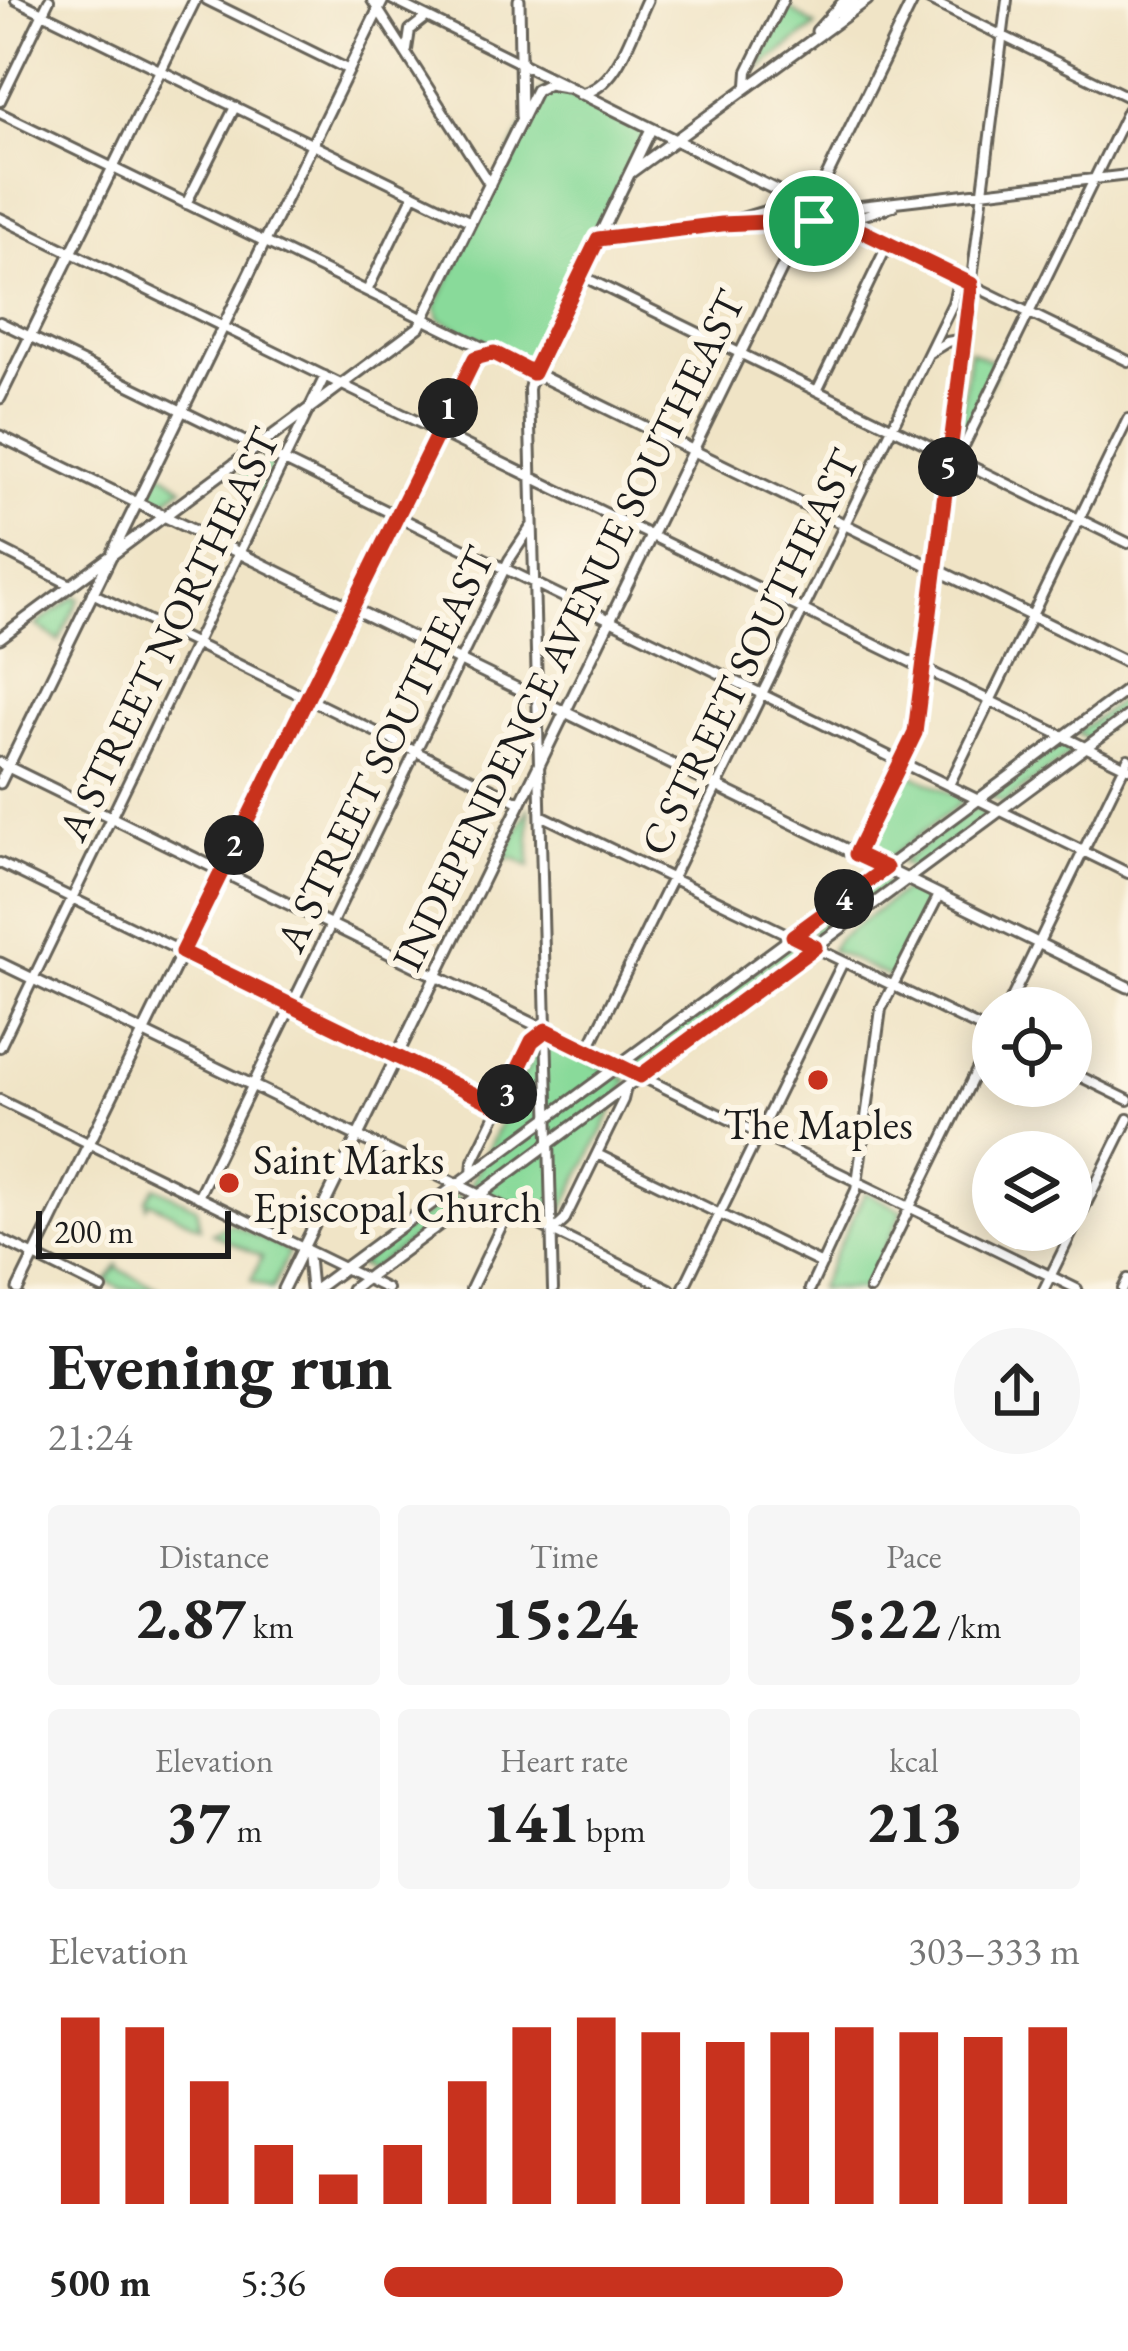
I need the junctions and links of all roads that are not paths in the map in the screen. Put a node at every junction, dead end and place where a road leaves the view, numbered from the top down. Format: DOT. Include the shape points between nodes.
graph roads {
  1 [pos="16,0"];
  2 [pos="49,0"];
  3 [pos="195,0"];
  4 [pos="206,0"];
  5 [pos="392,0"];
  6 [pos="519,0"];
  7 [pos="647,0"];
  8 [pos="783,0"];
  9 [pos="844,0"];
  10 [pos="854,0"];
  11 [pos="867,0"];
  12 [pos="913,0"];
  13 [pos="929,0"];
  14 [pos="1007,0"];
  15 [pos="378,3"];
  16 [pos="43,13"];
  17 [pos="425,18"];
  18 [pos="834,24"];
  19 [pos="1003,36"];
  20 [pos="809,39"];
  21 [pos="406,50"];
  22 [pos="518,62"];
  23 [pos="160,70"];
  24 [pos="349,70"];
  25 [pos="612,73"];
  26 [pos="747,85"];
  27 [pos="566,87"];
  28 [pos="580,94"];
  29 [pos="1128,97"];
  30 [pos="0,101"];
  31 [pos="235,107"];
  32 [pos="1128,110"];
  33 [pos="617,112"];
  34 [pos="0,113"];
  35 [pos="521,121"];
  36 [pos="652,129"];
  37 [pos="674,140"];
  38 [pos="312,144"];
  39 [pos="112,168"];
  40 [pos="630,173"];
  41 [pos="1128,175"];
  42 [pos="1094,179"];
  43 [pos="490,185"];
  44 [pos="983,193"];
  45 [pos="414,194"];
  46 [pos="795,203"];
  47 [pos="187,204"];
  48 [pos="812,207"];
  49 [pos="835,214"];
  50 [pos="0,218"];
  51 [pos="805,221"];
  52 [pos="471,222"];
  53 [pos="722,224"];
  54 [pos="598,239"];
  55 [pos="265,242"];
  56 [pos="888,244"];
  57 [pos="71,253"];
  58 [pos="580,275"];
  59 [pos="959,278"];
  60 [pos="971,284"];
  61 [pos="367,291"];
  62 [pos="1029,313"];
  63 [pos="424,319"];
  64 [pos="0,322"];
  65 [pos="224,327"];
  66 [pos="457,335"];
  67 [pos="30,337"];
  68 [pos="964,339"];
  69 [pos="494,353"];
  70 [pos="740,353"];
  71 [pos="928,354"];
  72 [pos="1128,361"];
  73 [pos="467,370"];
  74 [pos="533,373"];
  75 [pos="325,376"];
  76 [pos="342,385"];
  77 [pos="817,391"];
  78 [pos="0,398"];
  79 [pos="313,406"];
  80 [pos="182,411"];
  81 [pos="1128,419"];
  82 [pos="892,427"];
  83 [pos="436,431"];
  84 [pos="0,436"];
  85 [pos="257,448"];
  86 [pos="693,451"];
  87 [pos="950,455"];
  88 [pos="286,462"];
  89 [pos="531,477"];
  90 [pos="138,503"];
  91 [pos="395,515"];
  92 [pos="165,516"];
  93 [pos="1079,519"];
  94 [pos="844,524"];
  95 [pos="532,526"];
  96 [pos="651,536"];
  97 [pos="1128,542"];
  98 [pos="0,549"];
  99 [pos="112,554"];
  100 [pos="241,554"];
  101 [pos="505,569"];
  102 [pos="935,569"];
  103 [pos="534,583"];
  104 [pos="71,585"];
  105 [pos="92,593"];
  106 [pos="351,607"];
  107 [pos="802,610"];
  108 [pos="1031,616"];
  109 [pos="610,620"];
  110 [pos="0,638"];
  111 [pos="196,645"];
  112 [pos="460,660"];
  113 [pos="1128,664"];
  114 [pos="922,668"];
  115 [pos="1128,689"];
  116 [pos="762,694"];
  117 [pos="537,698"];
  118 [pos="306,699"];
  119 [pos="990,701"];
  120 [pos="565,711"];
  121 [pos="1128,716"];
  122 [pos="1064,736"];
  123 [pos="1085,747"];
  124 [pos="415,752"];
  125 [pos="901,762"];
  126 [pos="1127,764"];
  127 [pos="4,765"];
  128 [pos="539,766"];
  129 [pos="0,783"];
  130 [pos="949,785"];
  131 [pos="717,786"];
  132 [pos="978,800"];
  133 [pos="520,803"];
  134 [pos="1000,811"];
  135 [pos="541,815"];
  136 [pos="112,818"];
  137 [pos="1084,851"];
  138 [pos="856,854"];
  139 [pos="0,863"];
  140 [pos="886,868"];
  141 [pos="221,872"];
  142 [pos="1128,873"];
  143 [pos="672,878"];
  144 [pos="907,879"];
  145 [pos="939,895"];
  146 [pos="73,898"];
  147 [pos="331,925"];
  148 [pos="793,936"];
  149 [pos="1039,943"];
  150 [pos="815,947"];
  151 [pos="182,952"];
  152 [pos="844,961"];
  153 [pos="0,963"];
  154 [pos="436,976"];
  155 [pos="33,979"];
  156 [pos="893,985"];
  157 [pos="1017,987"];
  158 [pos="1128,987"];
  159 [pos="292,1006"];
  160 [pos="972,1025"];
  161 [pos="546,1030"];
  162 [pos="143,1032"];
  163 [pos="0,1047"];
  164 [pos="588,1050"];
  165 [pos="397,1057"];
  166 [pos="619,1065"];
  167 [pos="640,1076"];
  168 [pos="972,1080"];
  169 [pos="1092,1082"];
  170 [pos="253,1085"];
  171 [pos="626,1087"];
  172 [pos="616,1094"];
  173 [pos="0,1100"];
  174 [pos="1128,1100"];
  175 [pos="500,1107"];
  176 [pos="548,1118"];
  177 [pos="1128,1119"];
  178 [pos="759,1134"];
  179 [pos="358,1137"];
  180 [pos="89,1143"];
  181 [pos="548,1144"];
  182 [pos="597,1154"];
  183 [pos="472,1173"];
  184 [pos="858,1182"];
  185 [pos="457,1185"];
  186 [pos="478,1196"];
  187 [pos="198,1197"];
  188 [pos="910,1208"];
  189 [pos="509,1210"];
  190 [pos="720,1214"];
  191 [pos="551,1231"];
  192 [pos="0,1239"];
  193 [pos="304,1248"];
  194 [pos="34,1256"];
  195 [pos="822,1264"];
  196 [pos="344,1268"];
  197 [pos="1050,1276"];
  198 [pos="366,1279"];
  199 [pos="1128,1279"];
  200 [pos="18,1289"];
  201 [pos="102,1289"];
  202 [pos="284,1289"];
  203 [pos="313,1289"];
  204 [pos="352,1289"];
  205 [pos="387,1289"];
  206 [pos="471,1289"];
  207 [pos="553,1289"];
  208 [pos="670,1289"];
  209 [pos="683,1289"];
  210 [pos="810,1289"];
  211 [pos="871,1289"];
  212 [pos="1044,1289"];
  213 [pos="1077,1289"];
  214 [pos="1123,1289"];
  1 -- 16 [label="street"];
  2 -- 16 [label="street"];
  3 -- 23 [label="main road"];
  4 -- 24 [label="street"];
  5 -- 17 [label="street"];
  6 -- 22 [label="main road"];
  7 -- 25 [label="main road"];
  8 -- 26 [label="street"];
  9 -- 20 [label="main road"];
  10 -- 18 [label="main road"];
  11 -- 18 [label="main road"];
  12 -- 48 [label="main road, INDEPENDENCE AVENUE SOUTHEAST"];
  13 -- 19 [label="street"];
  14 -- 19 [label="street"];
  15 -- 21 [label="street"];
  15 -- 24 [label="main road"];
  16 -- 23 [label="street"];
  16 -- 30 [label="street"];
  17 -- 21 [label="street" via="410,30"];
  17 -- 22 [label="street"];
  18 -- 20 [label="main road"];
  19 -- 29 [label="street"];
  19 -- 44 [label="street"];
  20 -- 26 [label="main road"];
  21 -- 43 [label="street"];
  22 -- 27 [label="main road"];
  22 -- 35 [label="main road"];
  23 -- 31 [label="street"];
  23 -- 39 [label="main road"];
  24 -- 38 [label="main road"];
  25 -- 28 [label="main road"];
  25 -- 33 [label="main road" via="607,91"];
  26 -- 37 [label="main road"];
  27 -- 28 [label="main road"];
  27 -- 35 [label="main road" via="538,88"];
  28 -- 33 [label="main road"];
  31 -- 38 [label="street"];
  31 -- 47 [label="street"];
  32 -- 42 [label="street"];
  33 -- 36 [label="main road"];
  34 -- 39 [label="street"];
  35 -- 43 [label="main road"];
  36 -- 37 [label="main road"];
  36 -- 40 [label="main road"];
  37 -- 40 [label="main road"];
  37 -- 46 [label="main road"];
  38 -- 45 [label="street"];
  38 -- 55 [label="main road"];
  39 -- 47 [label="street"];
  39 -- 57 [label="main road"];
  40 -- 54 [label="main road"];
  41 -- 42 [label="street"];
  42 -- 44 [label="street"];
  42 -- 62 [label="street"];
  43 -- 52 [label="main road"];
  44 -- 49 [label="street"];
  44 -- 60 [label="street"];
  45 -- 52 [label="street"];
  45 -- 61 [label="street"];
  46 -- 48 [label="street"];
  46 -- 53 [label="street"];
  47 -- 55 [label="street"];
  48 -- 49 [label="street"];
  48 -- 51 [label="main road, INDEPENDENCE AVENUE SOUTHEAST"];
  49 -- 51 [label="street"];
  49 -- 56 [label="street"];
  50 -- 57 [label="street"];
  51 -- 53 [label="street"];
  51 -- 70 [label="main road, INDEPENDENCE AVENUE SOUTHEAST"];
  52 -- 63 [label="main road"];
  53 -- 54 [label="street"];
  54 -- 58 [label="main road"];
  55 -- 61 [label="street"];
  55 -- 65 [label="main road"];
  56 -- 59 [label="street"];
  56 -- 77 [label="street"];
  57 -- 65 [label="street"];
  57 -- 67 [label="main road"];
  58 -- 70 [label="street"];
  58 -- 74 [label="main road"];
  59 -- 60 [label="street"];
  59 -- 71 [label="street, C STREET SOUTHEAST"];
  60 -- 62 [label="street"];
  60 -- 68 [label="street"];
  61 -- 63 [label="street"];
  62 -- 72 [label="street"];
  62 -- 87 [label="street" via="964,446"];
  63 -- 66 [label="main road"];
  63 -- 76 [label="main road"];
  64 -- 67 [label="street"];
  65 -- 75 [label="street"];
  65 -- 80 [label="main road"];
  66 -- 69 [label="main road"];
  66 -- 73 [label="main road"];
  67 -- 78 [label="main road"];
  67 -- 80 [label="street"];
  68 -- 71 [label="street"];
  68 -- 87 [label="street"];
  69 -- 73 [label="main road" via="477,356"];
  69 -- 74 [label="main road"];
  70 -- 77 [label="street"];
  70 -- 86 [label="main road, INDEPENDENCE AVENUE SOUTHEAST"];
  71 -- 82 [label="street, C STREET SOUTHEAST"];
  73 -- 83 [label="main road"];
  74 -- 86 [label="main road"];
  74 -- 89 [label="street"];
  75 -- 76 [label="street"];
  75 -- 79 [label="street, A STREET NORTHEAST"];
  76 -- 79 [label="main road"];
  76 -- 83 [label="street"];
  77 -- 82 [label="street"];
  79 -- 85 [label="main road"];
  79 -- 88 [label="street, A STREET NORTHEAST"];
  80 -- 85 [label="street"];
  80 -- 90 [label="main road"];
  81 -- 93 [label="street"];
  82 -- 87 [label="street"];
  82 -- 94 [label="street, C STREET SOUTHEAST"];
  83 -- 89 [label="street"];
  83 -- 91 [label="main road"];
  84 -- 90 [label="main road"];
  85 -- 88 [label="street"];
  85 -- 92 [label="main road"];
  86 -- 94 [label="main road"];
  86 -- 96 [label="main road, INDEPENDENCE AVENUE SOUTHEAST"];
  87 -- 93 [label="street"];
  87 -- 102 [label="street"];
  88 -- 91 [label="street"];
  88 -- 100 [label="street, A STREET NORTHEAST"];
  89 -- 95 [label="street"];
  89 -- 96 [label="street"];
  90 -- 92 [label="main road"];
  90 -- 99 [label="main road"];
  91 -- 101 [label="street"];
  91 -- 106 [label="main road"];
  92 -- 99 [label="main road"];
  92 -- 100 [label="main road"];
  93 -- 97 [label="street"];
  93 -- 108 [label="street"];
  94 -- 102 [label="main road"];
  94 -- 107 [label="street, C STREET SOUTHEAST"];
  95 -- 101 [label="street, A STREET SOUTHEAST"];
  95 -- 103 [label="street"];
  96 -- 107 [label="street"];
  96 -- 109 [label="main road, INDEPENDENCE AVENUE SOUTHEAST"];
  98 -- 104 [label="street"];
  99 -- 104 [label="main road"];
  99 -- 105 [label="main road"];
  100 -- 106 [label="main road"];
  100 -- 111 [label="street, A STREET NORTHEAST"];
  101 -- 103 [label="street"];
  101 -- 112 [label="street, A STREET SOUTHEAST"];
  102 -- 108 [label="main road"];
  102 -- 114 [label="street"];
  103 -- 109 [label="street"];
  103 -- 117 [label="street"];
  104 -- 110 [label="main road"];
  105 -- 111 [label="street"];
  105 -- 127 [label="main road"];
  106 -- 112 [label="main road"];
  106 -- 118 [label="main road"];
  107 -- 114 [label="street"];
  107 -- 116 [label="street, C STREET SOUTHEAST"];
  108 -- 113 [label="main road"];
  108 -- 119 [label="street"];
  109 -- 116 [label="street"];
  109 -- 120 [label="main road, INDEPENDENCE AVENUE SOUTHEAST"];
  111 -- 118 [label="street"];
  111 -- 136 [label="street, A STREET NORTHEAST"];
  112 -- 117 [label="main road"];
  112 -- 124 [label="street, A STREET SOUTHEAST"];
  114 -- 119 [label="street"];
  114 -- 125 [label="street" via="915,733"];
  115 -- 122 [label="main road"];
  116 -- 125 [label="street"];
  116 -- 131 [label="street, C STREET SOUTHEAST"];
  117 -- 120 [label="main road"];
  117 -- 128 [label="street"];
  118 -- 124 [label="street"];
  118 -- 141 [label="main road"];
  119 -- 122 [label="street"];
  119 -- 130 [label="street"];
  120 -- 128 [label="main road, INDEPENDENCE AVENUE SOUTHEAST"];
  120 -- 131 [label="main road"];
  121 -- 123 [label="main road"];
  122 -- 123 [label="street"];
  122 -- 132 [label="main road"];
  123 -- 126 [label="street"];
  123 -- 134 [label="main road"];
  124 -- 133 [label="street"];
  124 -- 147 [label="street, A STREET SOUTHEAST"];
  125 -- 130 [label="street"];
  125 -- 138 [label="street"];
  126 -- 137 [label="street"];
  127 -- 129 [label="main road"];
  127 -- 136 [label="main road"];
  128 -- 133 [label="main road, INDEPENDENCE AVENUE SOUTHEAST"];
  128 -- 135 [label="street"];
  130 -- 132 [label="street"];
  131 -- 138 [label="main road"];
  131 -- 143 [label="street, C STREET SOUTHEAST"];
  132 -- 134 [label="street"];
  132 -- 140 [label="main road"];
  133 -- 154 [label="main road, INDEPENDENCE AVENUE SOUTHEAST"];
  134 -- 137 [label="street"];
  134 -- 144 [label="main road"];
  135 -- 143 [label="street"];
  135 -- 161 [label="street"];
  136 -- 141 [label="main road"];
  136 -- 146 [label="street, A STREET NORTHEAST"];
  137 -- 142 [label="street"];
  137 -- 149 [label="street"];
  138 -- 140 [label="main road"];
  139 -- 146 [label="street"];
  140 -- 144 [label="main road"];
  140 -- 148 [label="main road"];
  141 -- 147 [label="main road"];
  141 -- 151 [label="main road"];
  143 -- 148 [label="street"];
  143 -- 164 [label="street, C STREET SOUTHEAST"];
  144 -- 145 [label="main road"];
  144 -- 150 [label="main road"];
  145 -- 149 [label="main road"];
  145 -- 156 [label="street"];
  146 -- 151 [label="street"];
  146 -- 155 [label="street, A STREET NORTHEAST"];
  147 -- 154 [label="main road"];
  147 -- 159 [label="street, A STREET SOUTHEAST"];
  148 -- 150 [label="street"];
  148 -- 166 [label="main road"];
  149 -- 157 [label="street"];
  149 -- 158 [label="main road"];
  150 -- 152 [label="street"];
  150 -- 167 [label="main road"];
  151 -- 159 [label="street"];
  151 -- 162 [label="main road"];
  152 -- 156 [label="street"];
  152 -- 178 [label="street"];
  153 -- 155 [label="main road"];
  154 -- 161 [label="main road"];
  154 -- 165 [label="main road, INDEPENDENCE AVENUE SOUTHEAST"];
  155 -- 162 [label="main road"];
  155 -- 163 [label="street, A STREET NORTHEAST"];
  156 -- 160 [label="street"];
  156 -- 184 [label="street" via="881,1009"];
  159 -- 165 [label="street"];
  159 -- 170 [label="street, A STREET SOUTHEAST"];
  161 -- 164 [label="main road"];
  161 -- 175 [label="street" via="532,1041"];
  161 -- 176 [label="street"];
  162 -- 170 [label="main road"];
  162 -- 180 [label="main road"];
  164 -- 166 [label="main road"];
  165 -- 175 [label="street"];
  165 -- 179 [label="main road, INDEPENDENCE AVENUE SOUTHEAST"];
  166 -- 167 [label="street"];
  166 -- 172 [label="main road"];
  166 -- 176 [label="main road"];
  167 -- 171 [label="main road"];
  167 -- 178 [label="street"];
  168 -- 188 [label="street"];
  169 -- 174 [label="street"];
  170 -- 179 [label="main road"];
  170 -- 187 [label="street, A STREET SOUTHEAST"];
  171 -- 172 [label="main road"];
  171 -- 182 [label="street"];
  172 -- 181 [label="main road"];
  173 -- 180 [label="street"];
  175 -- 183 [label="street"];
  176 -- 181 [label="street"];
  176 -- 183 [label="main road"];
  177 -- 197 [label="street"];
  178 -- 184 [label="street"];
  178 -- 190 [label="street"];
  179 -- 185 [label="main road"];
  179 -- 193 [label="main road, INDEPENDENCE AVENUE SOUTHEAST"];
  180 -- 187 [label="street"];
  180 -- 194 [label="main road"];
  181 -- 186 [label="main road"];
  181 -- 191 [label="street"];
  182 -- 190 [label="street"];
  182 -- 191 [label="street" via="562,1225"];
  183 -- 185 [label="main road"];
  183 -- 186 [label="main road"];
  184 -- 188 [label="street"];
  184 -- 195 [label="street"];
  185 -- 186 [label="main road"];
  185 -- 196 [label="main road"];
  186 -- 189 [label="street"];
  186 -- 198 [label="main road"];
  187 -- 193 [label="street"];
  188 -- 197 [label="street"];
  188 -- 211 [label="street"];
  189 -- 191 [label="street"];
  189 -- 206 [label="street"];
  190 -- 195 [label="street"];
  190 -- 209 [label="street"];
  191 -- 207 [label="street"];
  191 -- 208 [label="street"];
  192 -- 194 [label="street"];
  193 -- 196 [label="street"];
  193 -- 202 [label="main road, INDEPENDENCE AVENUE SOUTHEAST"];
  193 -- 203 [label="main road"];
  194 -- 200 [label="main road"];
  194 -- 201 [label="street"];
  195 -- 210 [label="street"];
  196 -- 198 [label="street"];
  196 -- 203 [label="main road"];
  197 -- 212 [label="street"];
  197 -- 213 [label="street"];
  198 -- 204 [label="main road"];
  198 -- 205 [label="street"];
  199 -- 214 [label="street"];
}
